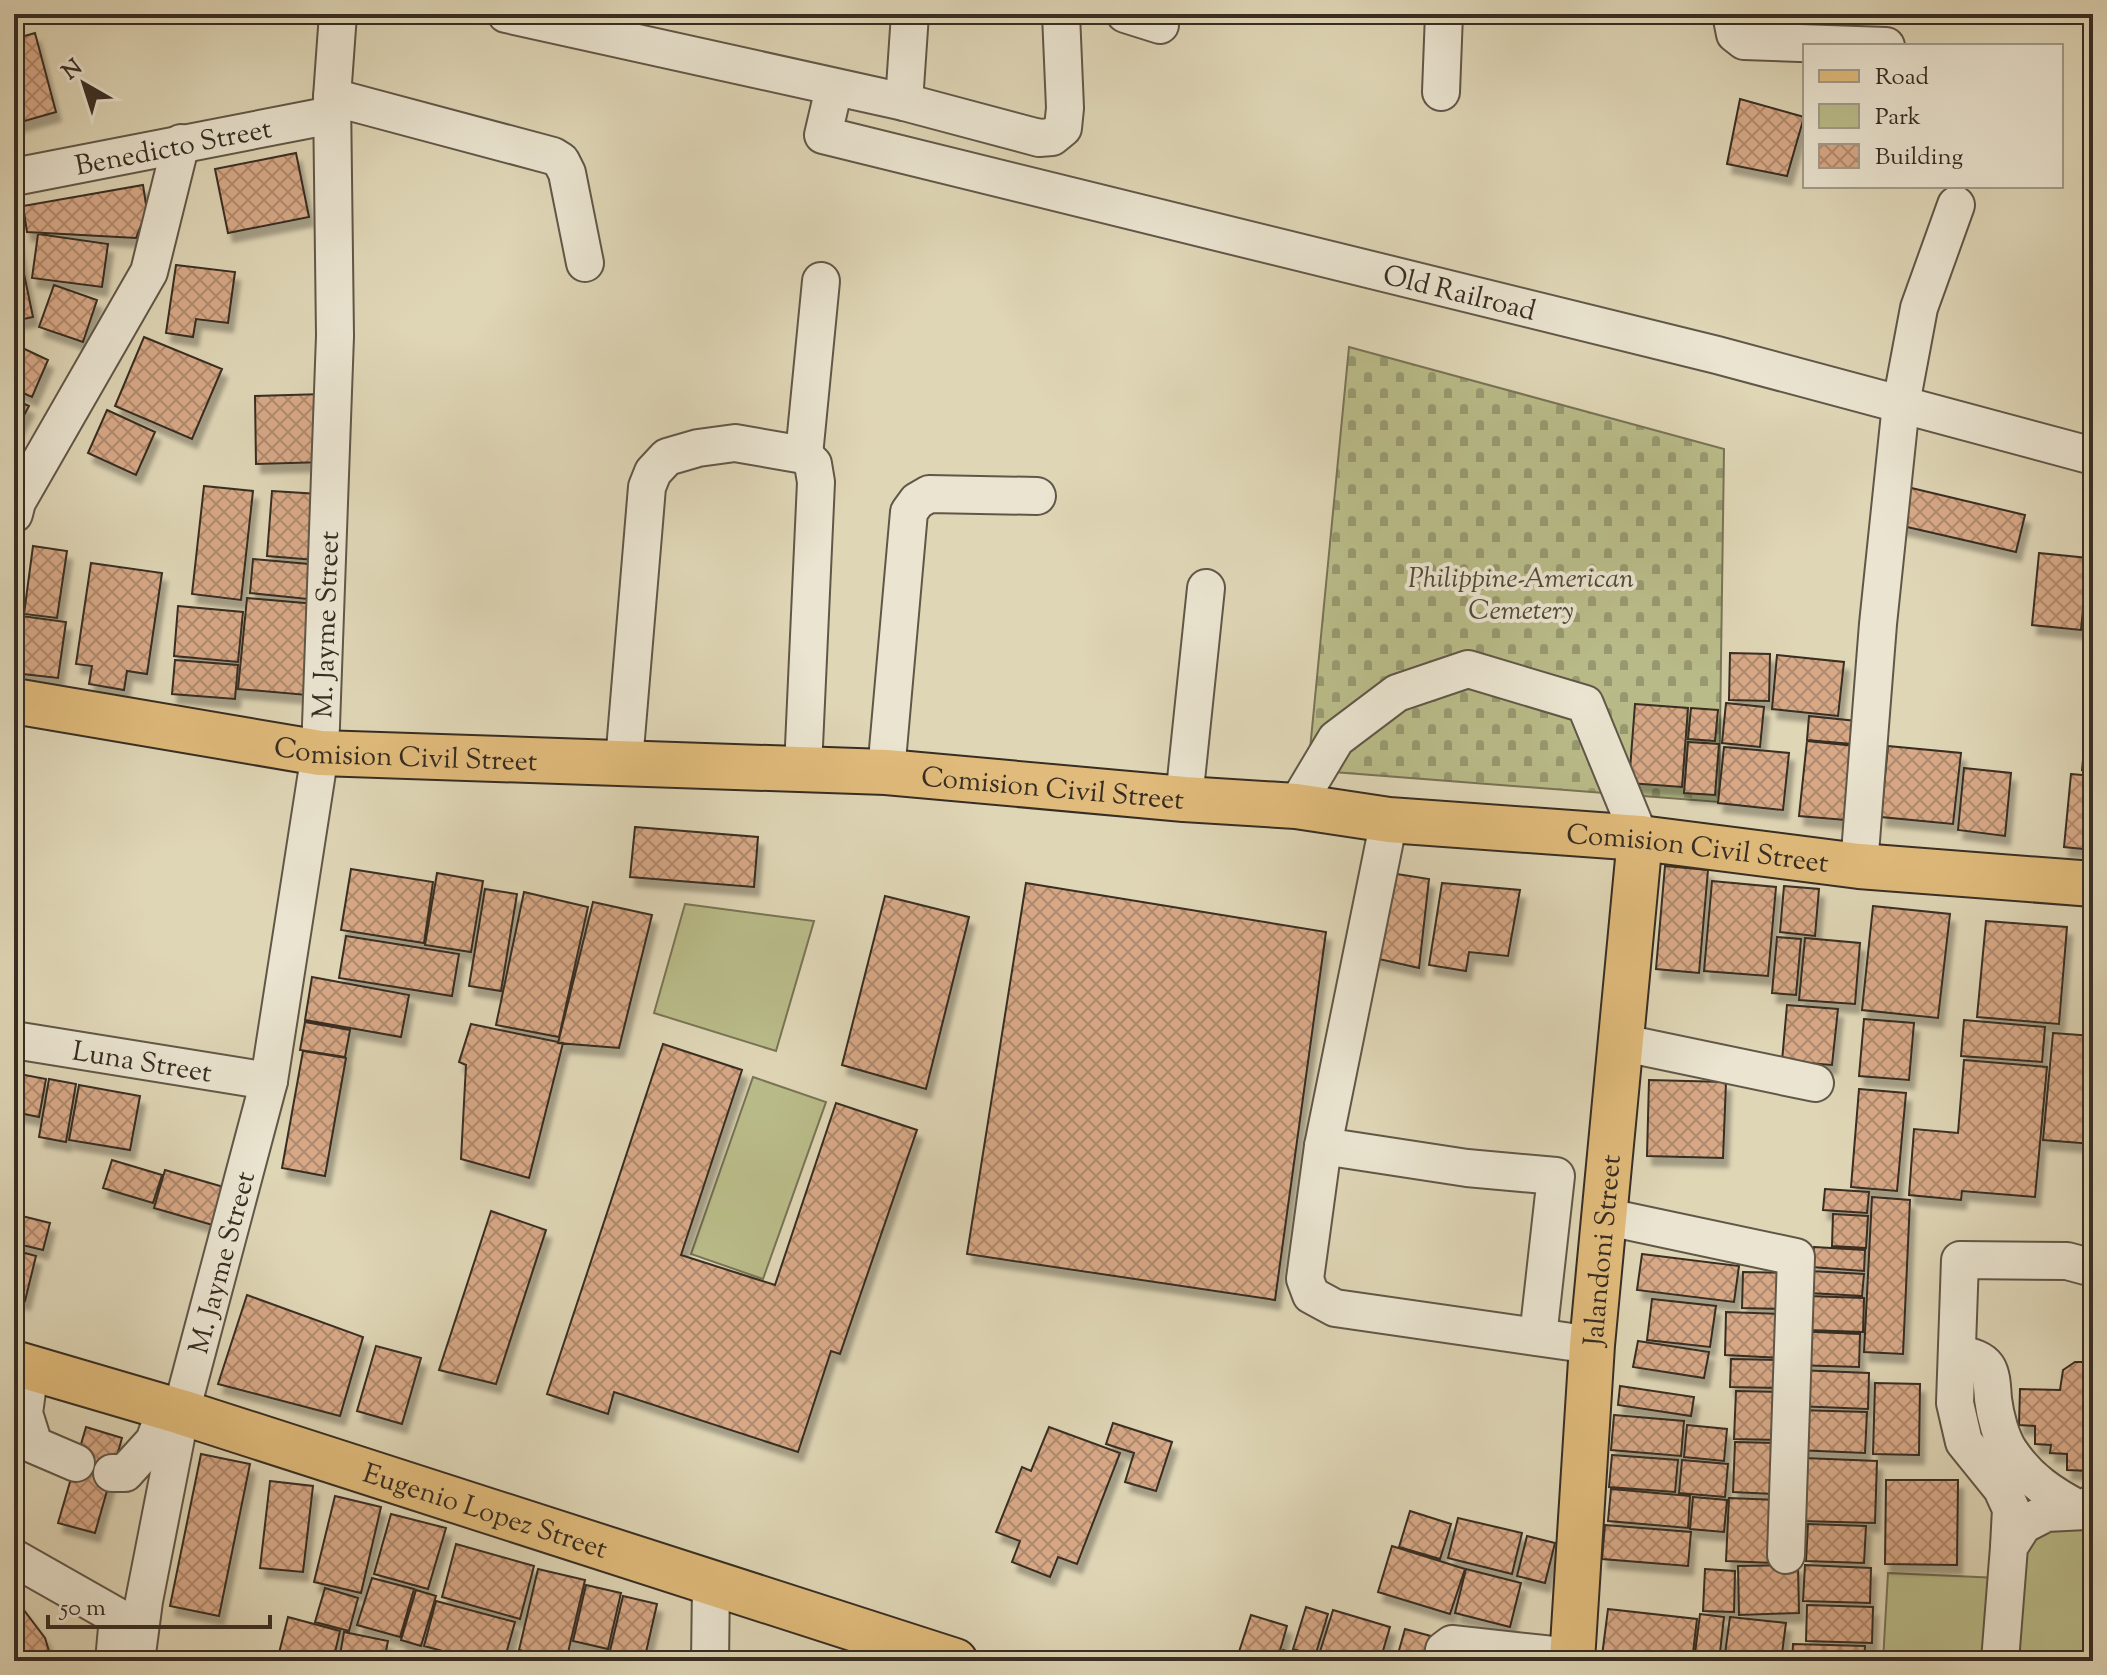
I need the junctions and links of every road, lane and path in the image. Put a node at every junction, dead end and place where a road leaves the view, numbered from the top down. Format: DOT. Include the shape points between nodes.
graph roads {
  1 [pos="506,14"];
  2 [pos="910,14"];
  3 [pos="1061,14"];
  4 [pos="1125,14"];
  5 [pos="1444,14"];
  6 [pos="1731,14"];
  7 [pos="335,15"];
  8 [pos="1160,25"];
  9 [pos="1829,44"];
  10 [pos="834,88"];
  11 [pos="1441,92"];
  12 [pos="904,102"];
  13 [pos="332,106"];
  14 [pos="181,143"];
  15 [pos="14,177"];
  16 [pos="1956,205"];
  17 [pos="585,263"];
  18 [pos="821,281"];
  19 [pos="1901,404"];
  20 [pos="804,455"];
  21 [pos="2093,456"];
  22 [pos="1037,496"];
  23 [pos="15,506"];
  24 [pos="1206,588"];
  25 [pos="14,701"];
  26 [pos="320,753"];
  27 [pos="624,762"];
  28 [pos="803,768"];
  29 [pos="886,772"];
  30 [pos="1184,799"];
  31 [pos="1296,806"];
  32 [pos="1389,820"];
  33 [pos="1640,838"];
  34 [pos="1859,866"];
  35 [pos="2093,884"];
  36 [pos="14,1040"];
  37 [pos="1619,1042"];
  38 [pos="269,1081"];
  39 [pos="1815,1083"];
  40 [pos="1323,1146"];
  41 [pos="1603,1216"];
  42 [pos="2093,1268"];
  43 [pos="1538,1337"];
  44 [pos="1592,1345"];
  45 [pos="1957,1354"];
  46 [pos="22,1366"];
  47 [pos="174,1410"];
  48 [pos="76,1463"];
  49 [pos="112,1473"];
  50 [pos="2089,1509"];
  51 [pos="2009,1547"];
  52 [pos="1786,1555"];
  53 [pos="14,1558"];
  54 [pos="711,1584"];
  55 [pos="1513,1656"];
  56 [pos="1572,1659"];
  57 [pos="114,1661"];
  58 [pos="136,1661"];
  59 [pos="710,1661"];
  60 [pos="955,1661"];
  61 [pos="1442,1661"];
  62 [pos="2000,1661"];
  1 -- 10 [label="street"];
  2 -- 12 [label="street"];
  3 -- 12 [label="street" via="1065,108 1063,128 1052,137"];
  4 -- 8 [label="street"];
  5 -- 11 [label="street"];
  6 -- 9 [label="street" via="1735,34 1744,41"];
  7 -- 13 [label="street, M. Jayme Street"];
  10 -- 12 [label="street"];
  10 -- 19 [label="street, Old Railroad" via="823,135"];
  13 -- 14 [label="street, Benedicto Street"];
  13 -- 17 [label="street" via="553,156 567,173"];
  13 -- 26 [label="street, M. Jayme Street" via="335,336"];
  14 -- 15 [label="street, Benedicto Street"];
  14 -- 23 [label="street" via="149,272"];
  16 -- 19 [label="street" via="1919,308"];
  18 -- 20 [label="street"];
  19 -- 21 [label="street, Old Railroad"];
  19 -- 34 [label="street"];
  20 -- 27 [label="street" via="735,443 667,457 653,472 647,487"];
  20 -- 28 [label="street" via="813,464 816,482"];
  22 -- 29 [label="street" via="929,494 909,512"];
  24 -- 30 [label="street"];
  25 -- 26 [label="main road, Comision Civil Street"];
  26 -- 27 [label="main road, Comision Civil Street"];
  26 -- 38 [label="street, M. Jayme Street"];
  27 -- 28 [label="main road, Comision Civil Street"];
  28 -- 29 [label="main road, Comision Civil Street"];
  29 -- 30 [label="main road, Comision Civil Street"];
  30 -- 31 [label="main road, Comision Civil Street"];
  31 -- 32 [label="main road, Comision Civil Street"];
  31 -- 33 [label="street" via="1336,739 1397,693 1468,669 1585,704"];
  32 -- 33 [label="main road, Comision Civil Street"];
  32 -- 40 [label="street"];
  33 -- 34 [label="main road, Comision Civil Street"];
  33 -- 37 [label="main road, Jalandoni Street"];
  34 -- 35 [label="main road, Comision Civil Street"];
  36 -- 38 [label="street, Luna Street"];
  37 -- 39 [label="street"];
  37 -- 41 [label="main road, Jalandoni Street"];
  38 -- 47 [label="street, M. Jayme Street"];
  40 -- 43 [label="street" via="1305,1279 1311,1295 1335,1308"];
  40 -- 43 [label="street" via="1556,1176"];
  41 -- 44 [label="main road, Jalandoni Street"];
  41 -- 52 [label="street" via="1796,1257"];
  42 -- 45 [label="street" via="2067,1261 1960,1260"];
  43 -- 44 [label="street"];
  44 -- 56 [label="main road, Jalandoni Street"];
  45 -- 50 [label="street" via="1987,1365 2008,1450 2045,1491"];
  45 -- 51 [label="street" via="1955,1403 1964,1442 2002,1489 2011,1509"];
  46 -- 47 [label="main road, Eugenio Lopez Street"];
  46 -- 48 [label="street" via="24,1413 34,1445"];
  47 -- 49 [label="street" via="125,1473"];
  47 -- 54 [label="main road, Eugenio Lopez Street"];
  47 -- 58 [label="street"];
  50 -- 51 [label="street" via="2046,1513 2023,1525"];
  51 -- 62 [label="street"];
  53 -- 57 [label="street" via="118,1617"];
  54 -- 59 [label="street"];
  54 -- 60 [label="main road, Eugenio Lopez Street"];
  55 -- 56 [label="street"];
  55 -- 61 [label="street" via="1452,1644"];
}
